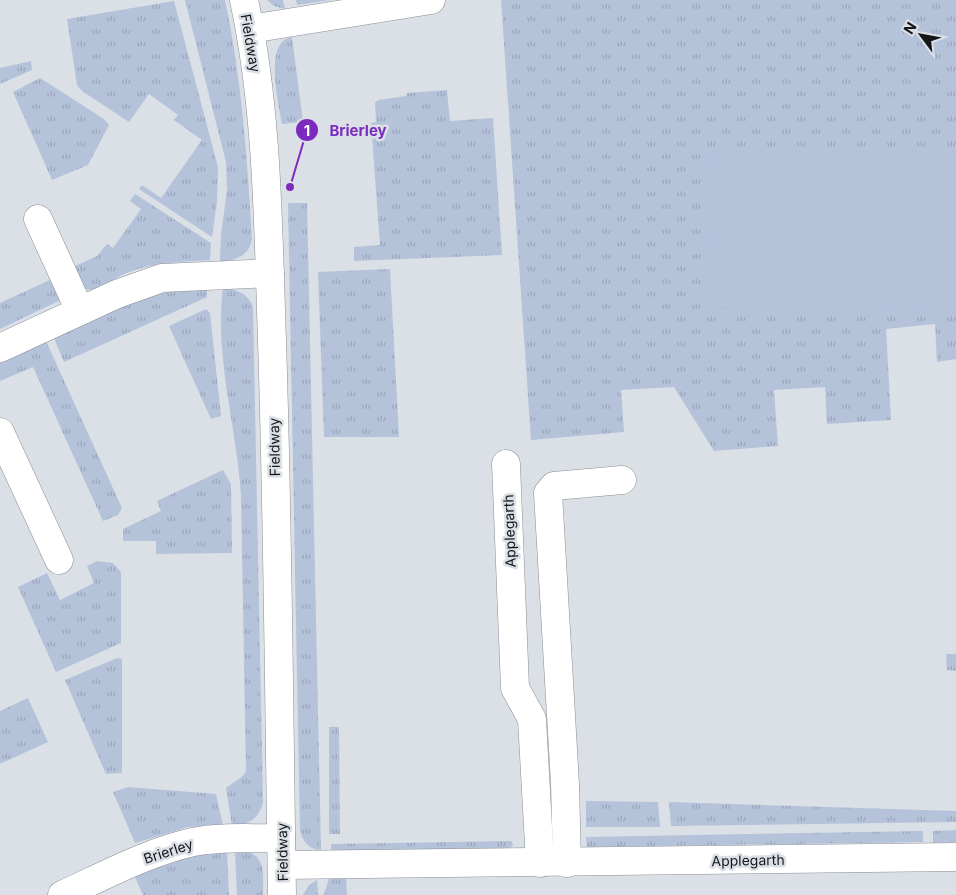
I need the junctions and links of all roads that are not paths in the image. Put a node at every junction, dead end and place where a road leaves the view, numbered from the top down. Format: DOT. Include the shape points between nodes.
graph roads {
  1 [pos="244,0"];
  2 [pos="431,0"];
  3 [pos="250,29"];
  4 [pos="38,219"];
  5 [pos="270,273"];
  6 [pos="80,311"];
  7 [pos="0,348"];
  8 [pos="0,432"];
  9 [pos="506,464"];
  10 [pos="622,480"];
  11 [pos="59,560"];
  12 [pos="282,838"];
  13 [pos="956,857"];
  14 [pos="540,863"];
  15 [pos="567,863"];
  16 [pos="282,865"];
  17 [pos="62,895"];
  18 [pos="282,895"];
  1 -- 3 [label="street, Fieldway"];
  2 -- 3 [label="street"];
  3 -- 5 [label="street, Fieldway" via="264,148"];
  4 -- 6 [label="street"];
  5 -- 6 [label="street" via="162,278"];
  5 -- 12 [label="street, Fieldway"];
  6 -- 7 [label="street"];
  8 -- 11 [label="street"];
  9 -- 14 [label="street, Applegarth" via="515,688 532,719"];
  10 -- 15 [label="street" via="554,486 548,493"];
  12 -- 16 [label="street, Fieldway"];
  12 -- 17 [label="street, Brierley" via="209,840 179,846"];
  13 -- 15 [label="street, Applegarth"];
  14 -- 15 [label="street, Applegarth"];
  14 -- 16 [label="street, Applegarth"];
  16 -- 18 [label="street, Fieldway"];
}
